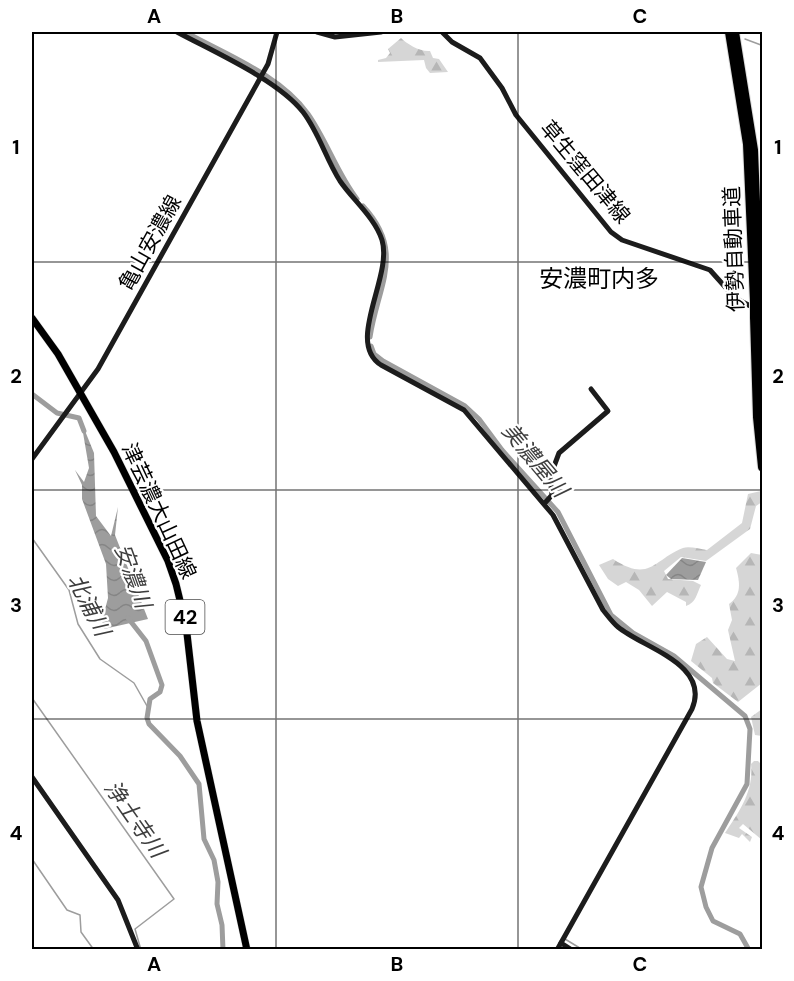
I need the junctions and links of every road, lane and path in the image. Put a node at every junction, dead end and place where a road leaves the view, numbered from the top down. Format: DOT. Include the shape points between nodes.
graph roads {
  1 [pos="177,32"];
  2 [pos="276,32"];
  3 [pos="317,32"];
  4 [pos="381,32"];
  5 [pos="442,32"];
  6 [pos="729,32"];
  7 [pos="735,32"];
  8 [pos="262,76"];
  9 [pos="758,311"];
  10 [pos="32,318"];
  11 [pos="591,389"];
  12 [pos="762,389"];
  13 [pos="81,393"];
  14 [pos="32,459"];
  15 [pos="762,467"];
  16 [pos="547,501"];
  17 [pos="32,777"];
  18 [pos="561,943"];
  19 [pos="138,950"];
  20 [pos="247,950"];
  21 [pos="557,950"];
  22 [pos="572,950"];
  1 -- 8 [label="street"];
  2 -- 8 [label="street, 亀山安濃線"];
  3 -- 4 [label="street" via="335,37"];
  5 -- 9 [label="street, 草生窪田津線" via="482,61 516,115 611,232 622,240 710,270 735,297"];
  6 -- 9 [label="highway, 伊勢自動車道" via="749,162"];
  7 -- 9 [label="highway, 伊勢自動車道" via="754,150"];
  8 -- 13 [label="street, 亀山安濃線"];
  8 -- 16 [label="street" via="303,112 340,180 374,223 382,242 384,267 366,336 371,356 464,411"];
  9 -- 12 [label="highway, 伊勢自動車道"];
  9 -- 15 [label="highway, 伊勢自動車道" via="756,396"];
  10 -- 13 [label="main road, 津芸濃大山田線 / 42"];
  11 -- 16 [label="street" via="608,411 559,453"];
  13 -- 14 [label="street, 亀山安濃線"];
  13 -- 20 [label="main road, 津芸濃大山田線 / 42" via="147,518 176,584 185,617 196,721"];
  16 -- 18 [label="street" via="603,610 617,627 686,671 694,694 692,709"];
  17 -- 19 [label="street" via="118,900"];
  18 -- 21 [label="street"];
  18 -- 22 [label="street"];
}
